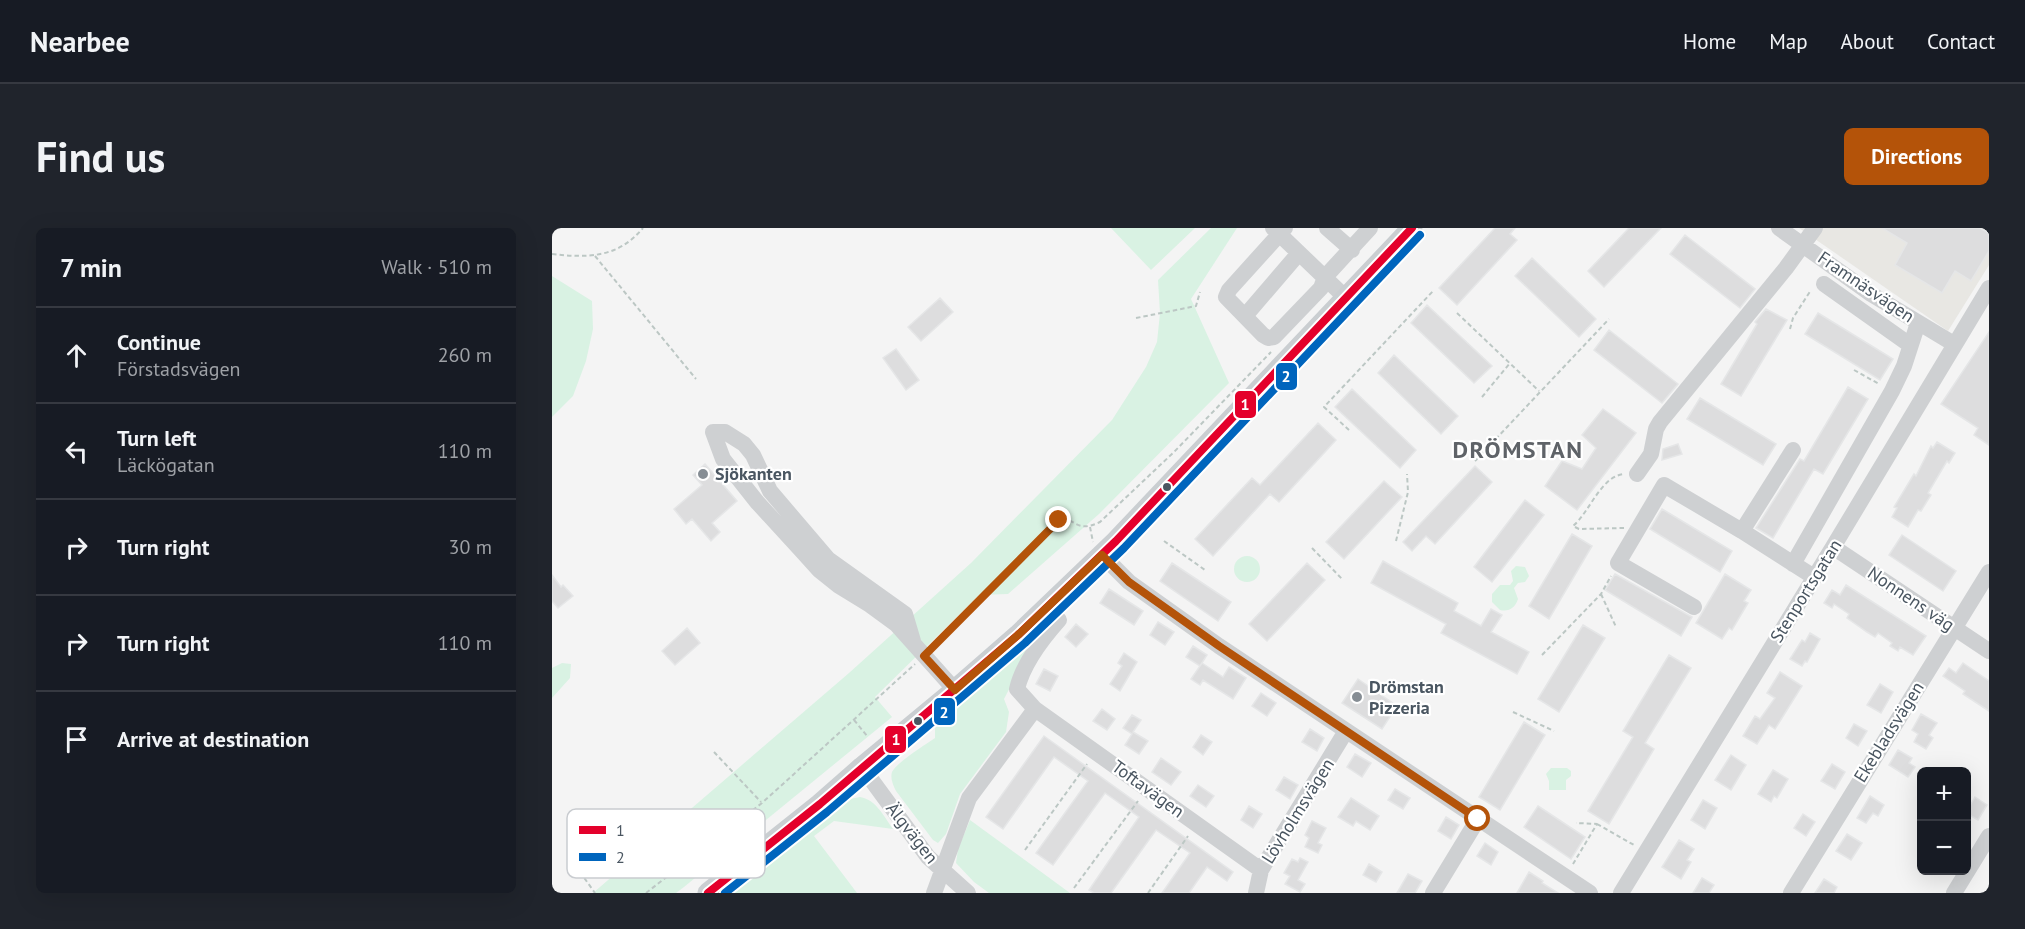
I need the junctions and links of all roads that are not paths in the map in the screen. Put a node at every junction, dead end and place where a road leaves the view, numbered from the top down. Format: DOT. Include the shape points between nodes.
graph roads {
  1 [pos="1327,228"];
  2 [pos="1370,228"];
  3 [pos="1412,228"];
  4 [pos="1779,228"];
  5 [pos="1815,228"];
  6 [pos="1279,230"];
  7 [pos="1803,246"];
  8 [pos="1352,250"];
  9 [pos="1299,253"];
  10 [pos="1325,277"];
  11 [pos="1819,284"];
  12 [pos="1989,288"];
  13 [pos="1346,298"];
  14 [pos="1245,316"];
  15 [pos="1918,323"];
  16 [pos="1954,344"];
  17 [pos="1910,345"];
  18 [pos="1793,450"];
  19 [pos="1638,474"];
  20 [pos="1742,531"];
  21 [pos="1833,547"];
  22 [pos="1097,548"];
  23 [pos="1793,564"];
  24 [pos="1989,572"];
  25 [pos="1814,577"];
  26 [pos="1694,607"];
  27 [pos="1059,620"];
  28 [pos="1953,627"];
  29 [pos="913,641"];
  30 [pos="1989,651"];
  31 [pos="955,690"];
  32 [pos="1035,709"];
  33 [pos="1346,731"];
  34 [pos="862,767"];
  35 [pos="1478,819"];
  36 [pos="1989,836"];
  37 [pos="765,848"];
  38 [pos="1261,870"];
  39 [pos="943,871"];
  40 [pos="727,878"];
  41 [pos="708,893"];
  42 [pos="934,893"];
  43 [pos="968,893"];
  44 [pos="1256,893"];
  45 [pos="1433,893"];
  46 [pos="1590,893"];
  47 [pos="1621,893"];
  48 [pos="1791,893"];
  49 [pos="1954,893"];
  1 -- 8 [label="street"];
  2 -- 8 [label="street"];
  3 -- 13 [label="main road"];
  4 -- 7 [label="street, Framnäsvägen"];
  5 -- 7 [label="street"];
  6 -- 9 [label="street"];
  6 -- 14 [label="street" via="1226,297"];
  7 -- 15 [label="street, Framnäsvägen"];
  7 -- 19 [label="street" via="1660,422 1651,454"];
  8 -- 10 [label="street"];
  9 -- 10 [label="street"];
  9 -- 14 [label="street"];
  10 -- 13 [label="street"];
  10 -- 14 [label="street" via="1321,288 1274,337 1263,335"];
  11 -- 17 [label="street"];
  12 -- 16 [label="street, Stenportsgatan"];
  13 -- 22 [label="main road"];
  15 -- 16 [label="street, Framnäsvägen"];
  15 -- 17 [label="street"];
  16 -- 21 [label="street, Stenportsgatan"];
  17 -- 23 [label="street" via="1892,391"];
  18 -- 20 [label="street"];
  20 -- 23 [label="street"];
  20 -- 26 [label="street" via="1664,485 1618,563"];
  21 -- 25 [label="street, Stenportsgatan"];
  21 -- 28 [label="street, Nonnens väg"];
  22 -- 31 [label="main road" via="1018,635"];
  22 -- 33 [label="street" via="1129,582"];
  23 -- 25 [label="street"];
  24 -- 28 [label="street, Ekebladsvägen"];
  25 -- 47 [label="street, Stenportsgatan"];
  27 -- 32 [label="street, Toftavägen" via="1045,636 1017,690"];
  28 -- 30 [label="street, Nonnens väg"];
  28 -- 48 [label="street, Ekebladsvägen"];
  29 -- 29 [label="street" via="905,614 828,559 770,491 744,444 725,432 713,432 723,459 819,570"];
  29 -- 31 [label="street"];
  31 -- 34 [label="main road"];
  32 -- 38 [label="street, Toftavägen"];
  32 -- 39 [label="street" via="969,798"];
  33 -- 35 [label="street"];
  33 -- 38 [label="street, Lövholmsvägen"];
  34 -- 37 [label="main road"];
  34 -- 39 [label="street, Älgvägen" via="928,857"];
  35 -- 45 [label="street"];
  35 -- 46 [label="street"];
  36 -- 49 [label="street"];
  38 -- 44 [label="street, Lövholmsvägen"];
  39 -- 42 [label="street"];
  39 -- 43 [label="street, Älgvägen"];
  40 -- 41 [label="main road"];
}
